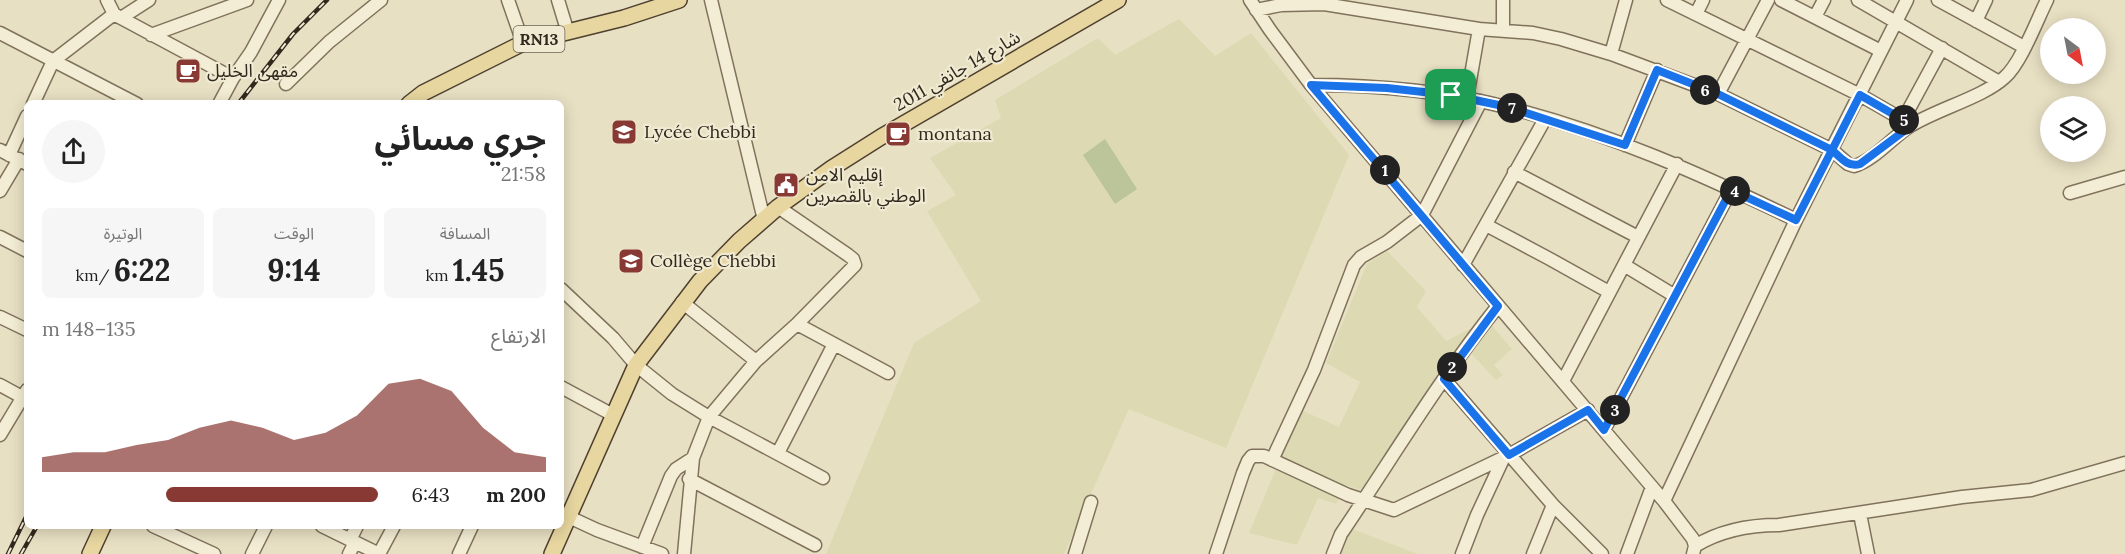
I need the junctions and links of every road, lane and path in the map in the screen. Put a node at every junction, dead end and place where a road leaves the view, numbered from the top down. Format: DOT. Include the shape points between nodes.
graph roads {
  1 [pos="106,0"];
  2 [pos="149,0"];
  3 [pos="247,0"];
  4 [pos="279,0"];
  5 [pos="381,0"];
  6 [pos="508,0"];
  7 [pos="558,0"];
  8 [pos="711,0"];
  9 [pos="1118,0"];
  10 [pos="1503,0"];
  11 [pos="1626,0"];
  12 [pos="1667,0"];
  13 [pos="1703,0"];
  14 [pos="1768,0"];
  15 [pos="1781,0"];
  16 [pos="1824,0"];
  17 [pos="1858,0"];
  18 [pos="1906,0"];
  19 [pos="1938,0"];
  20 [pos="1986,0"];
  21 [pos="2047,0"];
  22 [pos="670,1"];
  23 [pos="1253,5"];
  24 [pos="1696,14"];
  25 [pos="117,16"];
  26 [pos="1815,17"];
  27 [pos="1896,21"];
  28 [pos="1976,21"];
  29 [pos="1479,29"];
  30 [pos="1503,30"];
  31 [pos="0,33"];
  32 [pos="568,33"];
  33 [pos="151,35"];
  34 [pos="1746,39"];
  35 [pos="523,43"];
  36 [pos="2025,47"];
  37 [pos="1942,48"];
  38 [pos="1881,51"];
  39 [pos="1611,54"];
  40 [pos="53,61"];
  41 [pos="1657,70"];
  42 [pos="233,78"];
  43 [pos="1999,82"];
  44 [pos="286,84"];
  45 [pos="1311,85"];
  46 [pos="1718,94"];
  47 [pos="1860,95"];
  48 [pos="426,98"];
  49 [pos="1467,98"];
  50 [pos="35,100"];
  51 [pos="128,100"];
  52 [pos="221,100"];
  53 [pos="1481,101"];
  54 [pos="1545,119"];
  55 [pos="1907,122"];
  56 [pos="24,123"];
  57 [pos="1625,145"];
  58 [pos="1832,150"];
  59 [pos="10,156"];
  60 [pos="1677,164"];
  61 [pos="1514,172"];
  62 [pos="2125,177"];
  63 [pos="1731,190"];
  64 [pos="0,191"];
  65 [pos="2070,193"];
  66 [pos="778,207"];
  67 [pos="1422,215"];
  68 [pos="764,220"];
  69 [pos="1796,220"];
  70 [pos="1486,225"];
  71 [pos="0,237"];
  72 [pos="1638,237"];
  73 [pos="24,249"];
  74 [pos="1463,265"];
  75 [pos="1624,265"];
  76 [pos="564,292"];
  77 [pos="1609,292"];
  78 [pos="1675,296"];
  79 [pos="682,302"];
  80 [pos="1498,306"];
  81 [pos="0,317"];
  82 [pos="797,324"];
  83 [pos="24,329"];
  84 [pos="834,344"];
  85 [pos="756,361"];
  86 [pos="636,365"];
  87 [pos="888,373"];
  88 [pos="1444,379"];
  89 [pos="1563,381"];
  90 [pos="0,385"];
  91 [pos="564,389"];
  92 [pos="24,393"];
  93 [pos="24,395"];
  94 [pos="1588,410"];
  95 [pos="613,415"];
  96 [pos="709,417"];
  97 [pos="1604,430"];
  98 [pos="0,435"];
  99 [pos="778,453"];
  100 [pos="1506,456"];
  101 [pos="693,458"];
  102 [pos="1272,460"];
  103 [pos="2125,463"];
  104 [pos="823,478"];
  105 [pos="689,479"];
  106 [pos="1652,486"];
  107 [pos="1364,501"];
  108 [pos="1664,501"];
  109 [pos="1091,502"];
  110 [pos="1553,505"];
  111 [pos="1860,514"];
  112 [pos="569,517"];
  113 [pos="564,522"];
  114 [pos="102,529"];
  115 [pos="159,529"];
  116 [pos="264,529"];
  117 [pos="328,529"];
  118 [pos="356,529"];
  119 [pos="392,529"];
  120 [pos="471,529"];
  121 [pos="556,529"];
  122 [pos="352,541"];
  123 [pos="815,545"];
  124 [pos="642,548"];
  125 [pos="1694,550"];
  126 [pos="90,554"];
  127 [pos="213,554"];
  128 [pos="252,554"];
  129 [pos="349,554"];
  130 [pos="459,554"];
  131 [pos="552,554"];
  132 [pos="662,554"];
  133 [pos="684,554"];
  134 [pos="1075,554"];
  135 [pos="1216,554"];
  136 [pos="1333,554"];
  137 [pos="1462,554"];
  138 [pos="1533,554"];
  139 [pos="1602,554"];
  140 [pos="1627,554"];
  141 [pos="1868,554"];
  1 -- 25 [label="street"];
  2 -- 25 [label="street"];
  3 -- 33 [label="street"];
  4 -- 42 [label="street"];
  5 -- 44 [label="street"];
  6 -- 35 [label="street"];
  7 -- 32 [label="street"];
  8 -- 68 [label="street"];
  9 -- 66 [label="main road, شارع 14 جانفي 2011" via="881,137"];
  10 -- 30 [label="street"];
  11 -- 39 [label="street"];
  12 -- 24 [label="street"];
  13 -- 24 [label="street"];
  14 -- 34 [label="street"];
  15 -- 26 [label="street"];
  16 -- 26 [label="street"];
  17 -- 27 [label="street"];
  18 -- 27 [label="street"];
  19 -- 28 [label="street"];
  20 -- 28 [label="street"];
  21 -- 36 [label="street"];
  22 -- 32 [label="main road, RN13"];
  23 -- 29 [label="street" via="1324,4"];
  23 -- 45 [label="street"];
  24 -- 34 [label="street"];
  25 -- 33 [label="street"];
  25 -- 40 [label="street"];
  26 -- 38 [label="street"];
  27 -- 37 [label="street"];
  27 -- 38 [label="street"];
  28 -- 36 [label="street"];
  29 -- 30 [label="street"];
  29 -- 49 [label="street"];
  30 -- 39 [label="street" via="1561,39"];
  31 -- 40 [label="street"];
  32 -- 35 [label="main road, RN13"];
  33 -- 42 [label="street"];
  34 -- 46 [label="street"];
  34 -- 47 [label="street"];
  35 -- 48 [label="main road, RN13"];
  36 -- 43 [label="street"];
  37 -- 43 [label="street"];
  37 -- 55 [label="street"];
  38 -- 47 [label="street"];
  39 -- 41 [label="street"];
  40 -- 50 [label="street"];
  40 -- 51 [label="street"];
  41 -- 46 [label="street"];
  41 -- 57 [label="street"];
  42 -- 52 [label="street"];
  43 -- 55 [label="street"];
  45 -- 49 [label="street" via="1387,88"];
  45 -- 67 [label="street"];
  46 -- 58 [label="street"];
  47 -- 55 [label="street"];
  47 -- 58 [label="street"];
  49 -- 53 [label="street"];
  53 -- 54 [label="street"];
  53 -- 67 [label="street"];
  54 -- 57 [label="street"];
  54 -- 61 [label="street"];
  55 -- 58 [label="street" via="1860,164 1848,164"];
  56 -- 59 [label="street"];
  57 -- 60 [label="street"];
  58 -- 69 [label="street"];
  59 -- 64 [label="street"];
  60 -- 63 [label="street"];
  60 -- 72 [label="street"];
  61 -- 70 [label="street"];
  61 -- 72 [label="street"];
  62 -- 65 [label="street"];
  63 -- 69 [label="street"];
  63 -- 78 [label="street"];
  66 -- 68 [label="main road, شارع 14 جانفي 2011"];
  66 -- 82 [label="street" via="848,255 855,265"];
  67 -- 74 [label="street"];
  67 -- 102 [label="street" via="1354,265 1314,370"];
  68 -- 79 [label="main road, شارع 14 جانفي 2011"];
  69 -- 108 [label="street"];
  70 -- 74 [label="street"];
  70 -- 77 [label="street"];
  71 -- 73 [label="street"];
  72 -- 75 [label="street"];
  74 -- 80 [label="street"];
  75 -- 77 [label="street"];
  75 -- 78 [label="street"];
  76 -- 86 [label="street"];
  77 -- 89 [label="street"];
  78 -- 97 [label="street"];
  79 -- 85 [label="street"];
  79 -- 86 [label="main road, شارع 14 جانفي 2011"];
  80 -- 88 [label="street"];
  80 -- 89 [label="street"];
  81 -- 83 [label="street"];
  82 -- 84 [label="street"];
  82 -- 85 [label="street"];
  84 -- 87 [label="street"];
  84 -- 99 [label="street"];
  85 -- 96 [label="street"];
  86 -- 95 [label="main road, شارع 14 جانفي 2011"];
  86 -- 96 [label="street"];
  88 -- 100 [label="street"];
  88 -- 107 [label="street"];
  89 -- 94 [label="street"];
  90 -- 92 [label="street"];
  91 -- 95 [label="street"];
  93 -- 98 [label="street"];
  94 -- 97 [label="street"];
  94 -- 100 [label="street"];
  95 -- 112 [label="main road, شارع 14 جانفي 2011"];
  96 -- 99 [label="street"];
  96 -- 101 [label="street"];
  97 -- 106 [label="street"];
  99 -- 104 [label="street"];
  100 -- 107 [label="street" via="1394,510"];
  100 -- 110 [label="street"];
  100 -- 137 [label="street"];
  101 -- 105 [label="street"];
  101 -- 124 [label="street" via="671,476"];
  102 -- 107 [label="street"];
  102 -- 135 [label="street" via="1257,455 1248,460"];
  103 -- 111 [label="street" via="2031,490"];
  105 -- 123 [label="street"];
  105 -- 133 [label="street"];
  106 -- 108 [label="street"];
  106 -- 140 [label="street"];
  107 -- 136 [label="street" via="1341,534"];
  108 -- 125 [label="street" via="1693,539"];
  109 -- 134 [label="street"];
  110 -- 138 [label="street"];
  110 -- 139 [label="street"];
  111 -- 125 [label="street" via="1735,529 1711,536"];
  111 -- 141 [label="street"];
  112 -- 113 [label="main road, شارع 14 جانفي 2011"];
  112 -- 124 [label="street"];
  114 -- 126 [label="main road"];
  115 -- 127 [label="street"];
  116 -- 128 [label="street"];
  117 -- 122 [label="street"];
  118 -- 122 [label="street"];
  119 -- 122 [label="street" via="380,554"];
  120 -- 130 [label="street"];
  121 -- 131 [label="main road, شارع 14 جانفي 2011"];
  122 -- 129 [label="street"];
  124 -- 132 [label="street"];
}
